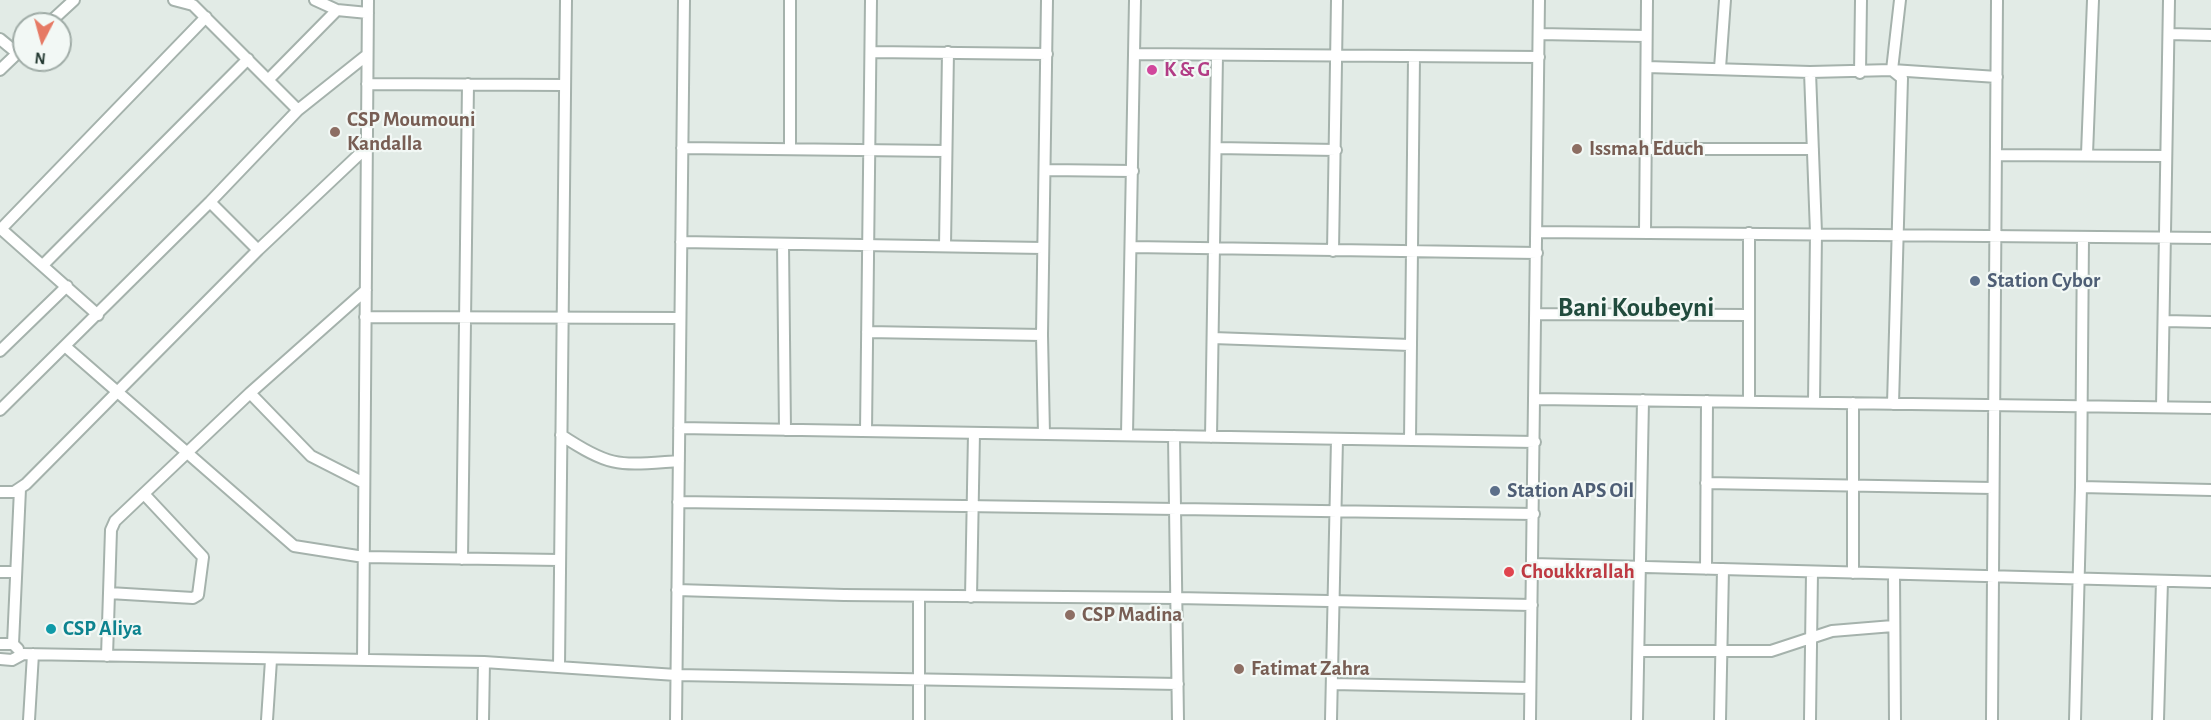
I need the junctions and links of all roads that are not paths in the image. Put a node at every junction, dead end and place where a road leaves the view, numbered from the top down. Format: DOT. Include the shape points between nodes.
graph roads {
  1 [pos="74,0"];
  2 [pos="174,0"];
  3 [pos="315,0"];
  4 [pos="368,0"];
  5 [pos="566,0"];
  6 [pos="684,0"];
  7 [pos="790,0"];
  8 [pos="870,0"];
  9 [pos="1047,0"];
  10 [pos="1135,0"];
  11 [pos="1337,0"];
  12 [pos="1539,0"];
  13 [pos="1647,0"];
  14 [pos="1725,0"];
  15 [pos="1861,0"];
  16 [pos="1900,0"];
  17 [pos="1997,0"];
  18 [pos="2093,0"];
  19 [pos="2169,0"];
  20 [pos="193,2"];
  21 [pos="337,10"];
  22 [pos="61,12"];
  23 [pos="368,13"];
  24 [pos="206,18"];
  25 [pos="1539,33"];
  26 [pos="2169,34"];
  27 [pos="2211,35"];
  28 [pos="1647,36"];
  29 [pos="871,52"];
  30 [pos="948,52"];
  31 [pos="1047,54"];
  32 [pos="1134,54"];
  33 [pos="367,55"];
  34 [pos="1217,56"];
  35 [pos="1337,56"];
  36 [pos="1414,57"];
  37 [pos="1539,57"];
  38 [pos="12,59"];
  39 [pos="248,59"];
  40 [pos="1647,67"];
  41 [pos="1720,68"];
  42 [pos="0,70"];
  43 [pos="1892,70"];
  44 [pos="1810,72"];
  45 [pos="1860,73"];
  46 [pos="1997,77"];
  47 [pos="268,80"];
  48 [pos="367,84"];
  49 [pos="468,84"];
  50 [pos="566,85"];
  51 [pos="298,110"];
  52 [pos="367,147"];
  53 [pos="682,148"];
  54 [pos="790,148"];
  55 [pos="1216,148"];
  56 [pos="1646,149"];
  57 [pos="1813,149"];
  58 [pos="869,150"];
  59 [pos="1336,150"];
  60 [pos="946,151"];
  61 [pos="2086,154"];
  62 [pos="1996,155"];
  63 [pos="2166,156"];
  64 [pos="1046,170"];
  65 [pos="1133,171"];
  66 [pos="210,202"];
  67 [pos="1,228"];
  68 [pos="1537,232"];
  69 [pos="1645,232"];
  70 [pos="1749,233"];
  71 [pos="1816,233"];
  72 [pos="1897,235"];
  73 [pos="1995,237"];
  74 [pos="2083,237"];
  75 [pos="2165,238"];
  76 [pos="2211,238"];
  77 [pos="681,242"];
  78 [pos="783,244"];
  79 [pos="867,245"];
  80 [pos="945,246"];
  81 [pos="1131,247"];
  82 [pos="1215,247"];
  83 [pos="1043,248"];
  84 [pos="258,250"];
  85 [pos="1333,251"];
  86 [pos="1413,253"];
  87 [pos="1537,254"];
  88 [pos="43,265"];
  89 [pos="67,286"];
  90 [pos="366,290"];
  91 [pos="1536,314"];
  92 [pos="98,315"];
  93 [pos="1749,315"];
  94 [pos="365,317"];
  95 [pos="465,317"];
  96 [pos="562,318"];
  97 [pos="680,318"];
  98 [pos="2165,321"];
  99 [pos="2211,321"];
  100 [pos="867,332"];
  101 [pos="1042,334"];
  102 [pos="1213,338"];
  103 [pos="1410,345"];
  104 [pos="66,347"];
  105 [pos="0,351"];
  106 [pos="250,393"];
  107 [pos="117,394"];
  108 [pos="1536,399"];
  109 [pos="1643,400"];
  110 [pos="1707,401"];
  111 [pos="1749,402"];
  112 [pos="1814,402"];
  113 [pos="1853,403"];
  114 [pos="1893,404"];
  115 [pos="1994,405"];
  116 [pos="2081,406"];
  117 [pos="2162,407"];
  118 [pos="2211,408"];
  119 [pos="0,410"];
  120 [pos="679,428"];
  121 [pos="785,430"];
  122 [pos="866,431"];
  123 [pos="974,433"];
  124 [pos="1044,434"];
  125 [pos="561,435"];
  126 [pos="1127,435"];
  127 [pos="1174,436"];
  128 [pos="1211,436"];
  129 [pos="1337,439"];
  130 [pos="1410,440"];
  131 [pos="1535,442"];
  132 [pos="188,453"];
  133 [pos="679,461"];
  134 [pos="364,483"];
  135 [pos="1706,483"];
  136 [pos="1853,485"];
  137 [pos="2081,487"];
  138 [pos="1993,488"];
  139 [pos="20,489"];
  140 [pos="2211,490"];
  141 [pos="0,492"];
  142 [pos="144,494"];
  143 [pos="678,502"];
  144 [pos="972,507"];
  145 [pos="1175,509"];
  146 [pos="1335,512"];
  147 [pos="1534,514"];
  148 [pos="364,556"];
  149 [pos="462,559"];
  150 [pos="559,560"];
  151 [pos="1533,564"];
  152 [pos="1640,567"];
  153 [pos="1706,569"];
  154 [pos="1723,569"];
  155 [pos="0,572"];
  156 [pos="15,572"];
  157 [pos="1812,572"];
  158 [pos="1853,573"];
  159 [pos="1894,574"];
  160 [pos="1993,576"];
  161 [pos="2080,578"];
  162 [pos="2162,580"];
  163 [pos="2211,582"];
  164 [pos="677,590"];
  165 [pos="109,593"];
  166 [pos="919,596"];
  167 [pos="971,597"];
  168 [pos="1176,598"];
  169 [pos="1334,601"];
  170 [pos="1532,605"];
  171 [pos="1893,626"];
  172 [pos="1813,637"];
  173 [pos="0,644"];
  174 [pos="13,644"];
  175 [pos="1639,651"];
  176 [pos="1720,651"];
  177 [pos="28,654"];
  178 [pos="107,656"];
  179 [pos="0,659"];
  180 [pos="271,660"];
  181 [pos="363,660"];
  182 [pos="484,662"];
  183 [pos="559,666"];
  184 [pos="676,675"];
  185 [pos="919,680"];
  186 [pos="1178,684"];
  187 [pos="1332,684"];
  188 [pos="1530,688"];
  189 [pos="29,720"];
  190 [pos="267,720"];
  191 [pos="483,720"];
  192 [pos="676,720"];
  193 [pos="919,720"];
  194 [pos="1178,720"];
  195 [pos="1331,720"];
  196 [pos="1530,720"];
  197 [pos="1637,720"];
  198 [pos="1720,720"];
  199 [pos="1810,720"];
  200 [pos="1895,720"];
  201 [pos="1992,720"];
  202 [pos="2075,720"];
  203 [pos="2158,720"];
  1 -- 22 [label="street"];
  2 -- 20 [label="street"];
  3 -- 21 [label="street"];
  4 -- 23 [label="street"];
  5 -- 50 [label="street"];
  6 -- 53 [label="street"];
  7 -- 54 [label="street"];
  8 -- 29 [label="street"];
  9 -- 31 [label="street"];
  10 -- 32 [label="street"];
  11 -- 35 [label="street"];
  12 -- 25 [label="street"];
  13 -- 28 [label="street"];
  14 -- 41 [label="street"];
  15 -- 45 [label="street"];
  16 -- 43 [label="street"];
  17 -- 46 [label="street"];
  18 -- 61 [label="street"];
  19 -- 26 [label="street"];
  20 -- 24 [label="street"];
  21 -- 23 [label="street"];
  21 -- 47 [label="street"];
  23 -- 33 [label="street"];
  24 -- 39 [label="street"];
  24 -- 67 [label="street"];
  25 -- 28 [label="street"];
  25 -- 37 [label="street"];
  26 -- 27 [label="street"];
  26 -- 63 [label="street"];
  28 -- 40 [label="street"];
  29 -- 30 [label="street"];
  29 -- 58 [label="street"];
  30 -- 31 [label="street"];
  30 -- 60 [label="street"];
  31 -- 64 [label="street"];
  32 -- 34 [label="street"];
  32 -- 65 [label="street"];
  33 -- 48 [label="street"];
  33 -- 51 [label="street"];
  34 -- 35 [label="street"];
  34 -- 55 [label="street"];
  35 -- 36 [label="street"];
  35 -- 59 [label="street"];
  36 -- 37 [label="street"];
  36 -- 86 [label="street"];
  37 -- 68 [label="street"];
  38 -- 42 [label="street"];
  39 -- 47 [label="street"];
  39 -- 88 [label="street"];
  40 -- 41 [label="street"];
  40 -- 56 [label="street"];
  41 -- 44 [label="street"];
  43 -- 45 [label="street"];
  43 -- 46 [label="street"];
  43 -- 72 [label="street" via="1902,78"];
  44 -- 45 [label="street"];
  44 -- 57 [label="street"];
  46 -- 62 [label="street"];
  47 -- 51 [label="street"];
  48 -- 49 [label="street"];
  48 -- 52 [label="street"];
  49 -- 50 [label="street"];
  49 -- 95 [label="street"];
  50 -- 96 [label="street"];
  51 -- 66 [label="street"];
  52 -- 84 [label="street"];
  52 -- 90 [label="street"];
  53 -- 54 [label="street"];
  53 -- 77 [label="street"];
  54 -- 58 [label="street"];
  55 -- 59 [label="street"];
  55 -- 82 [label="street"];
  56 -- 57 [label="street"];
  56 -- 69 [label="street"];
  57 -- 71 [label="street"];
  58 -- 60 [label="street"];
  58 -- 79 [label="street"];
  59 -- 85 [label="street"];
  60 -- 80 [label="street"];
  61 -- 62 [label="street"];
  61 -- 63 [label="street"];
  62 -- 73 [label="street"];
  63 -- 75 [label="street"];
  64 -- 65 [label="street"];
  64 -- 83 [label="street"];
  65 -- 81 [label="street"];
  66 -- 84 [label="street"];
  66 -- 92 [label="street"];
  67 -- 88 [label="street"];
  68 -- 69 [label="street"];
  68 -- 87 [label="street"];
  69 -- 70 [label="street"];
  70 -- 71 [label="street"];
  70 -- 93 [label="street"];
  71 -- 72 [label="street"];
  71 -- 112 [label="street"];
  72 -- 73 [label="street"];
  72 -- 114 [label="street"];
  73 -- 74 [label="street"];
  73 -- 115 [label="street"];
  74 -- 75 [label="street"];
  74 -- 116 [label="street"];
  75 -- 76 [label="street"];
  75 -- 98 [label="street"];
  77 -- 78 [label="street"];
  77 -- 97 [label="street"];
  78 -- 79 [label="street"];
  78 -- 121 [label="street"];
  79 -- 80 [label="street"];
  79 -- 100 [label="street"];
  80 -- 83 [label="street"];
  81 -- 82 [label="street"];
  81 -- 126 [label="street"];
  82 -- 85 [label="street"];
  82 -- 102 [label="street"];
  83 -- 101 [label="street"];
  84 -- 107 [label="street"];
  85 -- 86 [label="street"];
  86 -- 87 [label="street"];
  86 -- 103 [label="street"];
  87 -- 91 [label="street"];
  88 -- 89 [label="street"];
  89 -- 92 [label="street"];
  89 -- 105 [label="street"];
  90 -- 94 [label="street"];
  90 -- 106 [label="street"];
  91 -- 93 [label="street"];
  91 -- 108 [label="street"];
  92 -- 104 [label="street"];
  93 -- 111 [label="street"];
  94 -- 95 [label="street"];
  94 -- 134 [label="street"];
  95 -- 96 [label="street"];
  95 -- 149 [label="street"];
  96 -- 97 [label="street"];
  96 -- 125 [label="street"];
  97 -- 120 [label="street"];
  98 -- 99 [label="street"];
  98 -- 117 [label="street"];
  100 -- 101 [label="street"];
  100 -- 122 [label="street"];
  101 -- 124 [label="street"];
  102 -- 103 [label="street"];
  102 -- 128 [label="street"];
  103 -- 130 [label="street"];
  104 -- 107 [label="street"];
  104 -- 119 [label="street"];
  106 -- 132 [label="street"];
  106 -- 134 [label="street" via="311,456"];
  107 -- 132 [label="street"];
  107 -- 139 [label="street"];
  108 -- 109 [label="street"];
  108 -- 131 [label="street"];
  109 -- 110 [label="street"];
  109 -- 152 [label="street"];
  110 -- 111 [label="street"];
  110 -- 135 [label="street"];
  111 -- 112 [label="street"];
  112 -- 113 [label="street"];
  113 -- 114 [label="street"];
  113 -- 136 [label="street"];
  114 -- 115 [label="street"];
  115 -- 116 [label="street"];
  115 -- 138 [label="street"];
  116 -- 117 [label="street"];
  116 -- 137 [label="street"];
  117 -- 118 [label="street"];
  120 -- 121 [label="street"];
  120 -- 133 [label="street"];
  121 -- 122 [label="street"];
  122 -- 123 [label="street"];
  123 -- 124 [label="street"];
  123 -- 144 [label="street"];
  124 -- 126 [label="street"];
  125 -- 133 [label="street" via="612,463"];
  125 -- 150 [label="street"];
  126 -- 127 [label="street"];
  127 -- 128 [label="street"];
  127 -- 145 [label="street"];
  128 -- 129 [label="street"];
  129 -- 130 [label="street"];
  129 -- 146 [label="street"];
  130 -- 131 [label="street"];
  131 -- 147 [label="street"];
  132 -- 142 [label="street"];
  132 -- 148 [label="street" via="288,543"];
  133 -- 143 [label="street"];
  134 -- 148 [label="street"];
  135 -- 136 [label="street"];
  135 -- 153 [label="street"];
  136 -- 138 [label="street"];
  136 -- 158 [label="street"];
  137 -- 140 [label="street"];
  137 -- 161 [label="street"];
  138 -- 160 [label="street"];
  139 -- 141 [label="street"];
  139 -- 156 [label="street"];
  142 -- 165 [label="street" via="112,525"];
  142 -- 165 [label="street" via="203,557 198,595 193,598"];
  143 -- 144 [label="street"];
  143 -- 164 [label="street"];
  144 -- 145 [label="street"];
  144 -- 167 [label="street"];
  145 -- 146 [label="street"];
  145 -- 168 [label="street"];
  146 -- 147 [label="street"];
  146 -- 169 [label="street"];
  147 -- 151 [label="street"];
  148 -- 149 [label="street"];
  148 -- 181 [label="street"];
  149 -- 150 [label="street"];
  150 -- 183 [label="street"];
  151 -- 152 [label="street"];
  151 -- 170 [label="street"];
  152 -- 153 [label="street"];
  152 -- 175 [label="street"];
  153 -- 154 [label="street"];
  154 -- 157 [label="street"];
  154 -- 176 [label="street"];
  155 -- 156 [label="street"];
  156 -- 174 [label="street"];
  157 -- 158 [label="street"];
  157 -- 172 [label="street"];
  158 -- 159 [label="street"];
  159 -- 160 [label="street"];
  159 -- 171 [label="street"];
  160 -- 161 [label="street"];
  160 -- 201 [label="street"];
  161 -- 162 [label="street"];
  161 -- 202 [label="street"];
  162 -- 163 [label="street"];
  162 -- 203 [label="street"];
  164 -- 166 [label="street"];
  164 -- 184 [label="street"];
  165 -- 178 [label="street"];
  166 -- 167 [label="street"];
  166 -- 185 [label="street"];
  167 -- 168 [label="street"];
  168 -- 169 [label="street"];
  168 -- 186 [label="street"];
  169 -- 170 [label="street"];
  169 -- 187 [label="street"];
  170 -- 188 [label="street"];
  171 -- 172 [label="street"];
  171 -- 200 [label="street"];
  172 -- 176 [label="street" via="1772,651"];
  172 -- 199 [label="street"];
  173 -- 174 [label="street"];
  174 -- 177 [label="street"];
  175 -- 176 [label="street"];
  175 -- 197 [label="street"];
  176 -- 198 [label="street"];
  177 -- 178 [label="street"];
  177 -- 179 [label="street" via="12,660"];
  177 -- 189 [label="street"];
  178 -- 180 [label="street"];
  180 -- 181 [label="street"];
  180 -- 190 [label="street"];
  181 -- 182 [label="street"];
  182 -- 183 [label="street"];
  182 -- 191 [label="street"];
  183 -- 184 [label="street"];
  184 -- 185 [label="street"];
  184 -- 192 [label="street"];
  185 -- 186 [label="street"];
  185 -- 193 [label="street"];
  186 -- 194 [label="street"];
  187 -- 188 [label="street"];
  187 -- 195 [label="street"];
  188 -- 196 [label="street"];
}
